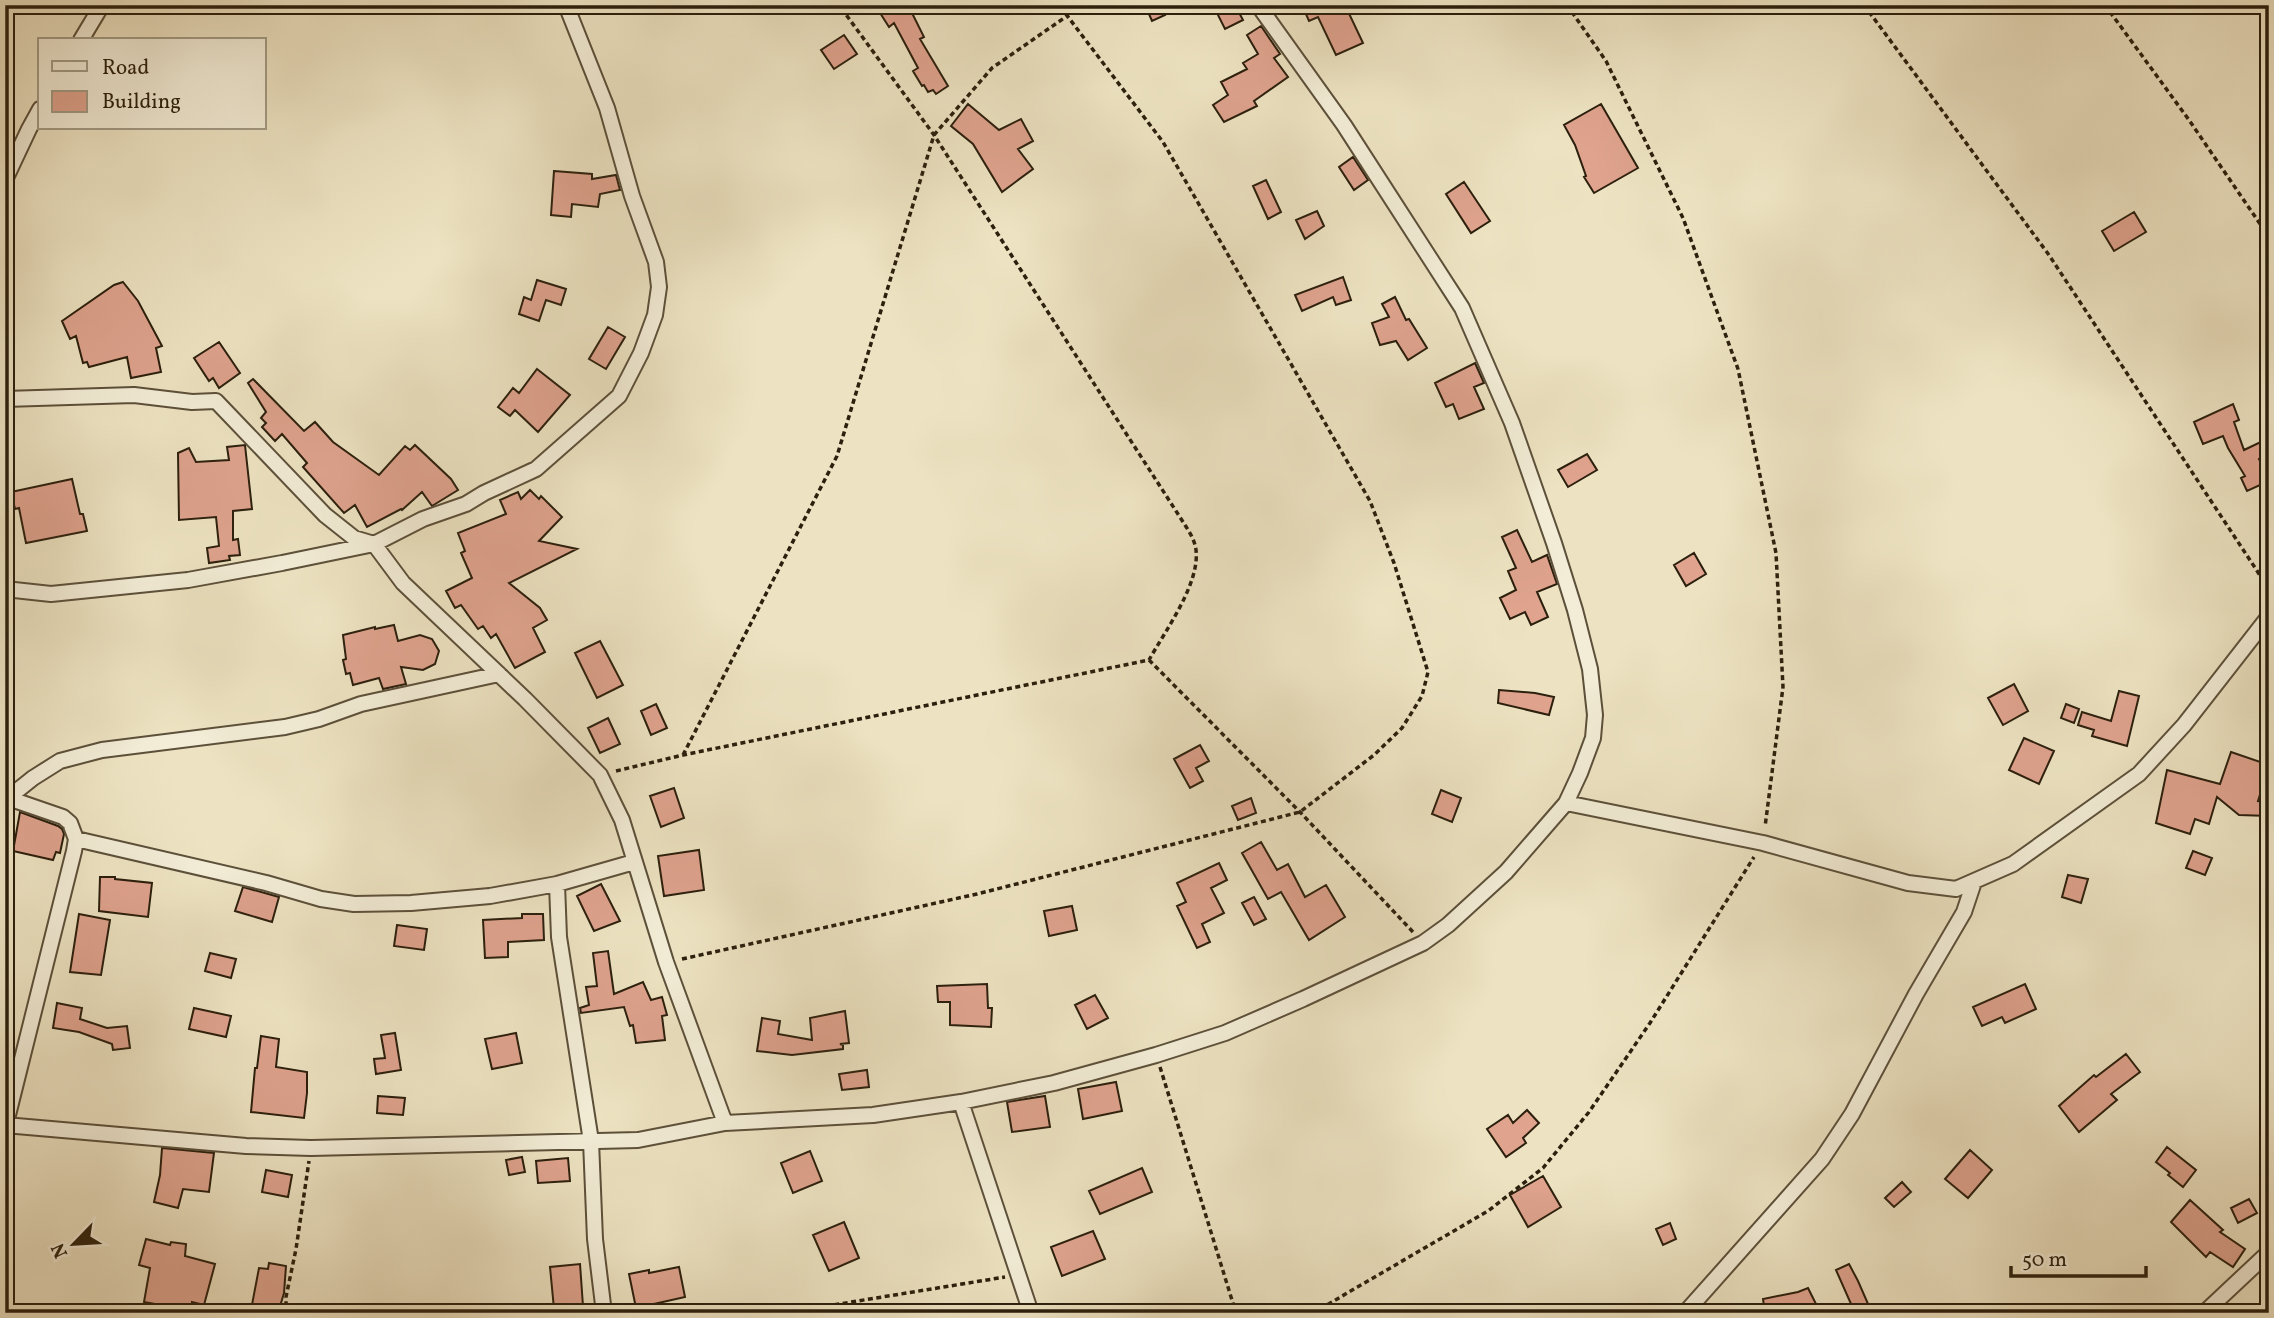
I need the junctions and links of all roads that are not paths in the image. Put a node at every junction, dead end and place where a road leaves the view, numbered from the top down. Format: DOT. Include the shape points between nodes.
graph roads {
  1 [pos="102,5"];
  2 [pos="566,5"];
  3 [pos="1258,5"];
  4 [pos="82,38"];
  5 [pos="38,113"];
  6 [pos="5,180"];
  7 [pos="5,399"];
  8 [pos="374,544"];
  9 [pos="5,589"];
  10 [pos="2269,616"];
  11 [pos="499,674"];
  12 [pos="7,798"];
  13 [pos="1566,803"];
  14 [pos="76,839"];
  15 [pos="634,862"];
  16 [pos="1974,882"];
  17 [pos="557,884"];
  18 [pos="961,1102"];
  19 [pos="725,1123"];
  20 [pos="5,1126"];
  21 [pos="591,1142"];
  22 [pos="2269,1252"];
  23 [pos="604,1313"];
  24 [pos="1031,1313"];
  25 [pos="1685,1313"];
  26 [pos="2204,1313"];
  1 -- 4 [label="street"];
  2 -- 8 [label="street" via="607,108 656,262 655,315 619,396 536,469"];
  3 -- 13 [label="street" via="1344,125 1462,308 1512,423 1555,542 1590,669 1595,715 1592,738"];
  5 -- 6 [label="street"];
  7 -- 8 [label="street" via="134,395 216,401 326,515 354,538"];
  8 -- 9 [label="street" via="188,580 51,594"];
  8 -- 11 [label="street" via="403,583"];
  10 -- 16 [label="street" via="2139,774 2012,864"];
  11 -- 12 [label="street" via="361,704 285,727 60,761"];
  11 -- 15 [label="street" via="600,775 622,820"];
  12 -- 14 [label="street" via="63,817"];
  13 -- 16 [label="street" via="1763,843 1908,883 1956,889"];
  13 -- 18 [label="street" via="1506,872 1423,943 1236,1028 1054,1083"];
  14 -- 17 [label="street" via="354,904 477,897"];
  14 -- 20 [label="street"];
  15 -- 17 [label="street"];
  15 -- 19 [label="street"];
  16 -- 25 [label="street" via="1964,912 1852,1114 1822,1159"];
  17 -- 21 [label="street" via="559,937"];
  18 -- 19 [label="street" via="873,1115"];
  18 -- 24 [label="street"];
  19 -- 21 [label="street" via="638,1140"];
  20 -- 21 [label="street" via="311,1149"];
  21 -- 23 [label="street"];
  22 -- 26 [label="street"];
}
